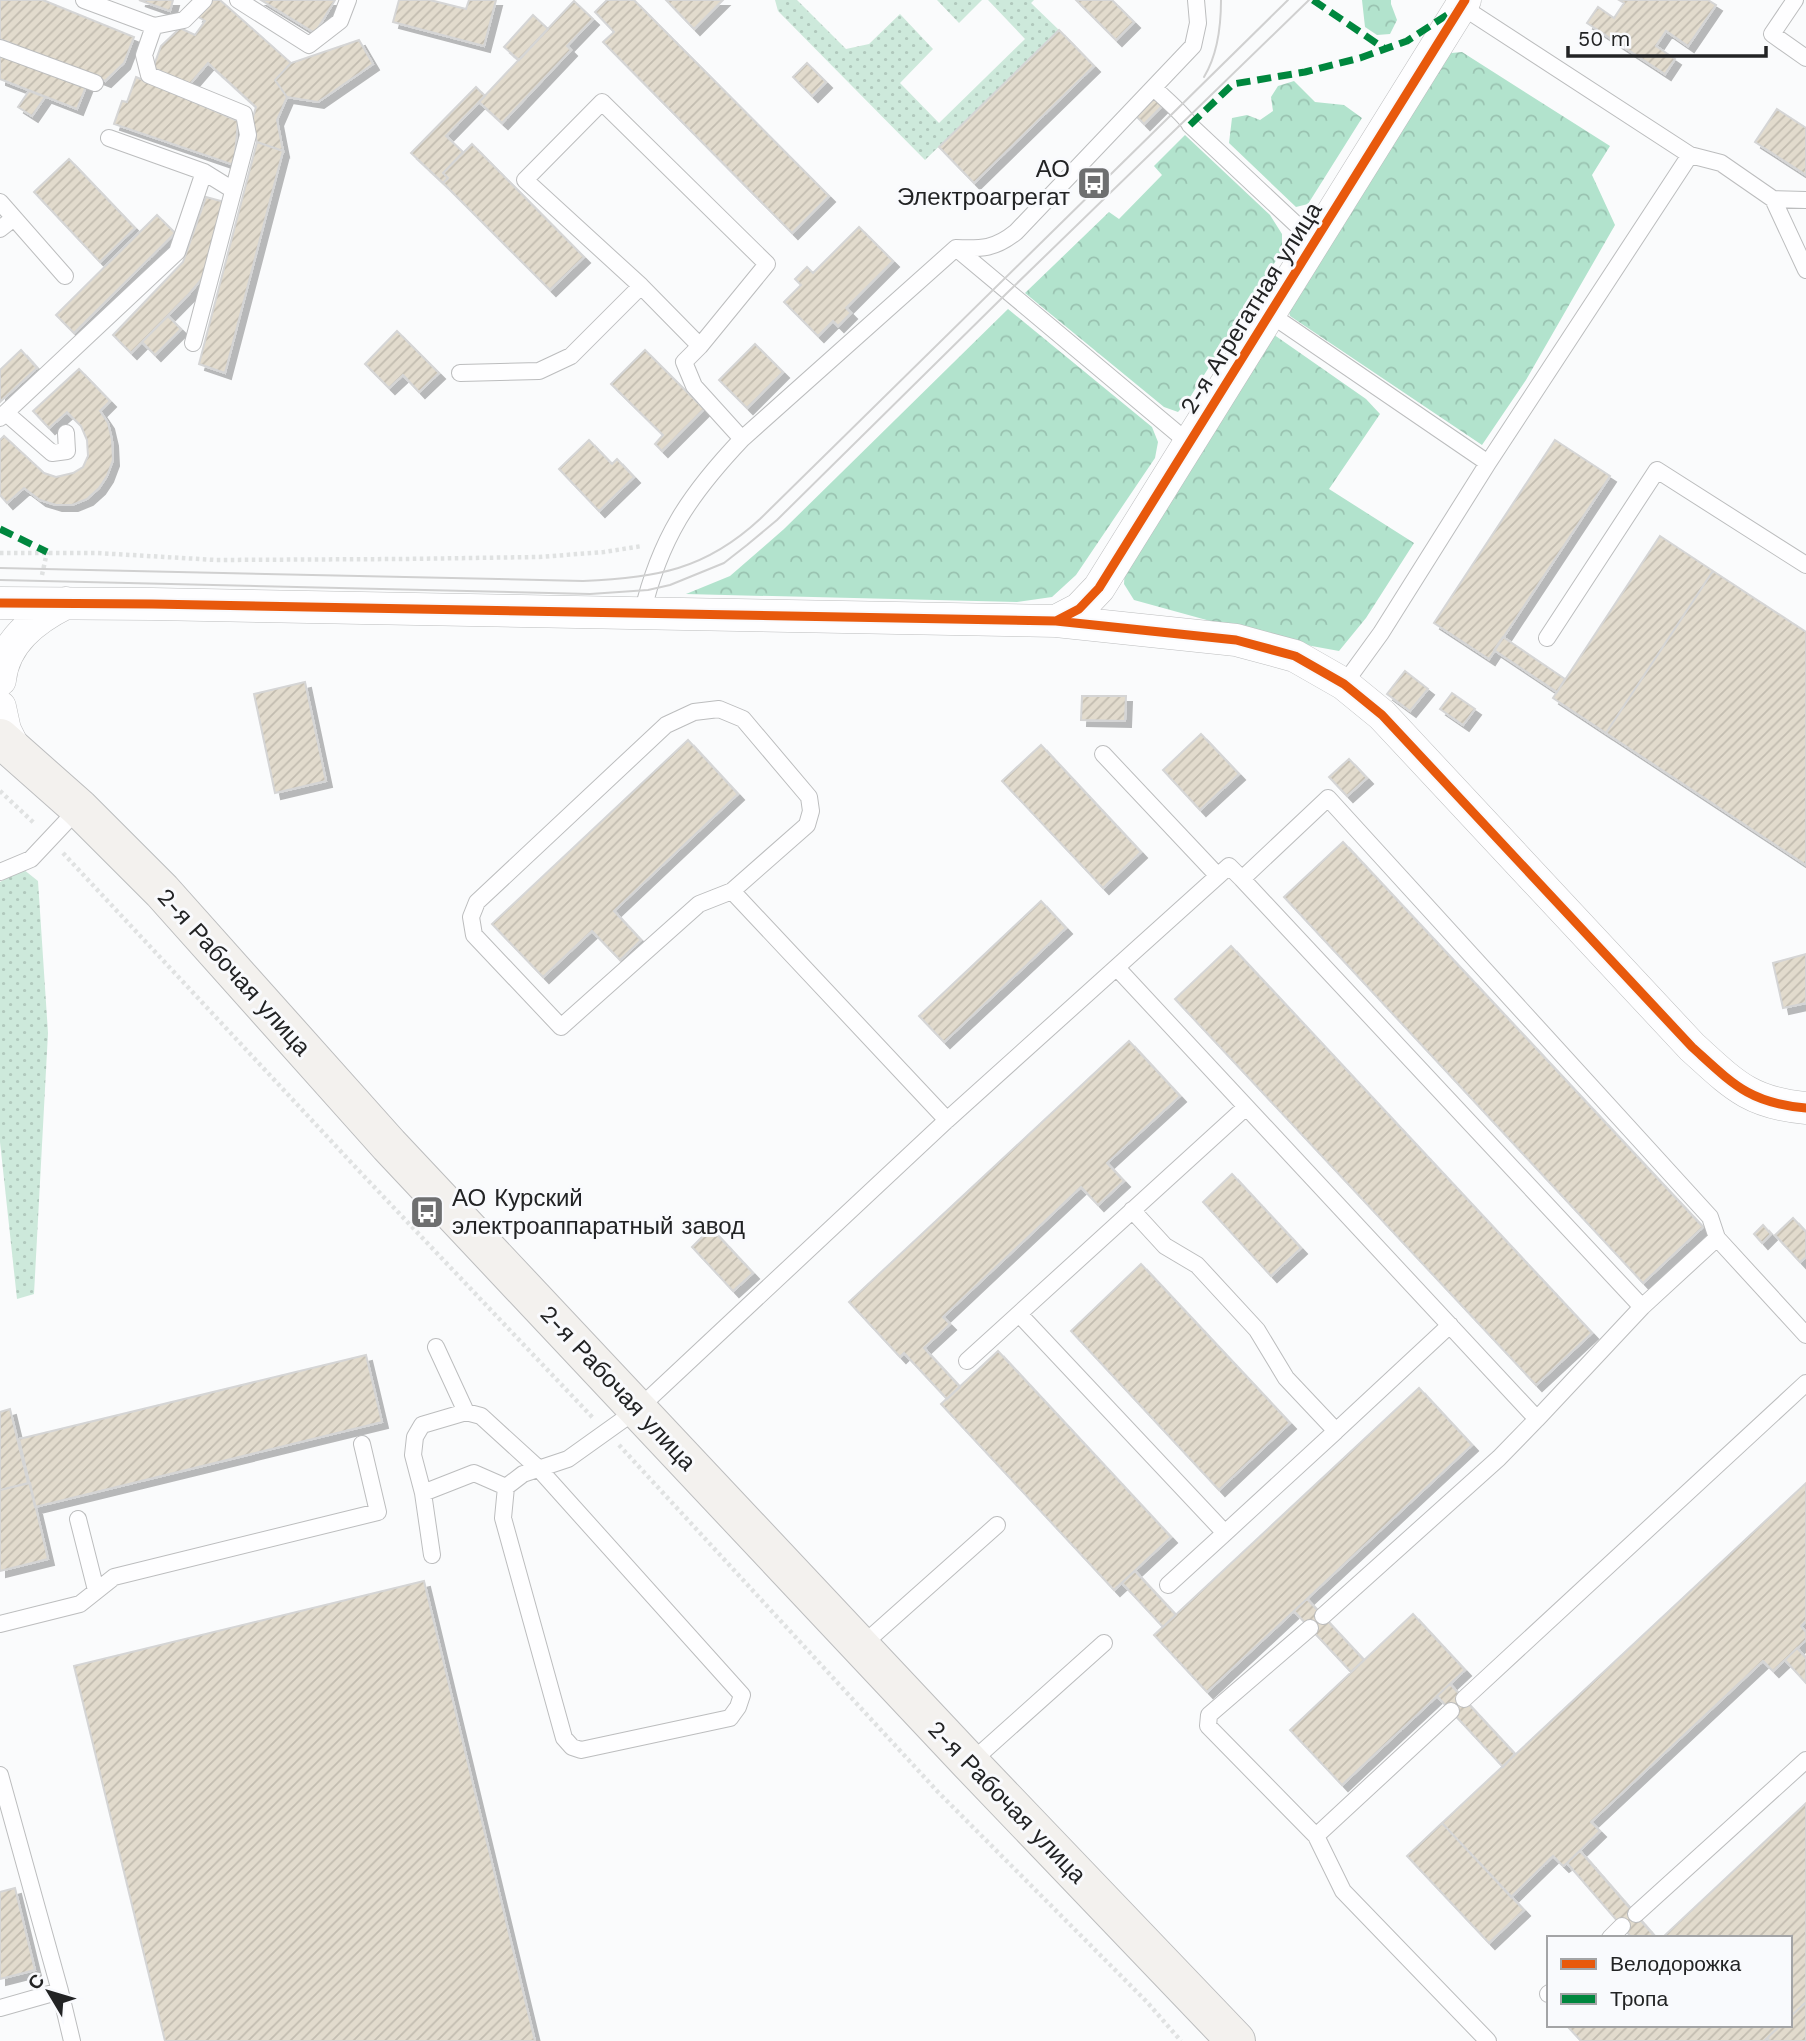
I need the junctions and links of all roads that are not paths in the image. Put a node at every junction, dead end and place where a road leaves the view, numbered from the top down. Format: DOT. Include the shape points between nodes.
graph roads {
  1 [pos="84,0"];
  2 [pos="204,0"];
  3 [pos="238,0"];
  4 [pos="348,0"];
  5 [pos="1196,0"];
  6 [pos="1795,0"];
  7 [pos="1463,3"];
  8 [pos="153,26"];
  9 [pos="0,48"];
  10 [pos="1806,58"];
  11 [pos="96,83"];
  12 [pos="1154,88"];
  13 [pos="109,138"];
  14 [pos="1690,155"];
  15 [pos="204,172"];
  16 [pos="233,190"];
  17 [pos="1773,199"];
  18 [pos="1806,200"];
  19 [pos="0,202"];
  20 [pos="14,218"];
  21 [pos="0,229"];
  22 [pos="1314,242"];
  23 [pos="956,248"];
  24 [pos="1806,270"];
  25 [pos="65,276"];
  26 [pos="641,286"];
  27 [pos="1270,314"];
  28 [pos="192,343"];
  29 [pos="700,346"];
  30 [pos="460,373"];
  31 [pos="3,415"];
  32 [pos="66,433"];
  33 [pos="742,439"];
  34 [pos="1190,444"];
  35 [pos="1488,463"];
  36 [pos="1806,565"];
  37 [pos="0,603"];
  38 [pos="66,603"];
  39 [pos="642,614"];
  40 [pos="1056,621"];
  41 [pos="1547,638"];
  42 [pos="0,680"];
  43 [pos="1344,684"];
  44 [pos="0,707"];
  45 [pos="8,745"];
  46 [pos="1103,754"];
  47 [pos="79,808"];
  48 [pos="0,872"];
  49 [pos="1218,876"];
  50 [pos="1242,879"];
  51 [pos="732,891"];
  52 [pos="1117,968"];
  53 [pos="1246,1107"];
  54 [pos="1806,1108"];
  55 [pos="947,1120"];
  56 [pos="1132,1210"];
  57 [pos="1717,1238"];
  58 [pos="1642,1307"];
  59 [pos="1019,1314"];
  60 [pos="1450,1325"];
  61 [pos="1806,1335"];
  62 [pos="436,1347"];
  63 [pos="967,1362"];
  64 [pos="1806,1383"];
  65 [pos="638,1409"];
  66 [pos="466,1412"];
  67 [pos="1537,1419"];
  68 [pos="1336,1431"];
  69 [pos="362,1444"];
  70 [pos="539,1469"];
  71 [pos="506,1487"];
  72 [pos="423,1493"];
  73 [pos="78,1518"];
  74 [pos="998,1525"];
  75 [pos="1225,1532"];
  76 [pos="432,1555"];
  77 [pos="1168,1585"];
  78 [pos="96,1590"];
  79 [pos="1323,1616"];
  80 [pos="0,1624"];
  81 [pos="1310,1628"];
  82 [pos="1104,1643"];
  83 [pos="860,1647"];
  84 [pos="1464,1699"];
  85 [pos="1451,1711"];
  86 [pos="1806,1760"];
  87 [pos="970,1763"];
  88 [pos="0,1775"];
  89 [pos="7,1828"];
  90 [pos="1316,1836"];
  91 [pos="1636,1914"];
  92 [pos="1622,1926"];
  93 [pos="1612,1936"];
  94 [pos="61,1991"];
  95 [pos="0,2008"];
  96 [pos="72,2041"];
  97 [pos="1236,2041"];
  98 [pos="1488,2041"];
  1 -- 8 [label="lane"];
  2 -- 8 [label="lane" via="184,20"];
  3 -- 4 [label="lane" via="309,45 340,21"];
  5 -- 12 [label="lane" via="1193,46"];
  6 -- 10 [label="lane" via="1772,34"];
  7 -- 14 [label="lane"];
  7 -- 22 [label="street, 2-я Агрегатная улица"];
  8 -- 16 [label="lane" via="144,55 149,75 244,114 248,135"];
  9 -- 11 [label="lane"];
  12 -- 22 [label="lane"];
  12 -- 23 [label="lane" via="1004,242 978,249"];
  13 -- 15 [label="lane"];
  14 -- 17 [label="lane" via="1721,163"];
  14 -- 35 [label="lane"];
  15 -- 16 [label="lane"];
  15 -- 31 [label="lane" via="177,252"];
  16 -- 28 [label="lane"];
  17 -- 18 [label="lane"];
  17 -- 24 [label="lane"];
  19 -- 20 [label="lane"];
  20 -- 21 [label="lane"];
  20 -- 25 [label="lane"];
  22 -- 27 [label="street, 2-я Агрегатная улица"];
  23 -- 33 [label="lane"];
  23 -- 34 [label="lane"];
  26 -- 29 [label="lane"];
  26 -- 29 [label="lane" via="526,180 602,102 767,264"];
  26 -- 30 [label="lane" via="571,356 540,371"];
  27 -- 34 [label="street, 2-я Агрегатная улица"];
  27 -- 35 [label="lane"];
  29 -- 33 [label="lane" via="684,362 694,386"];
  31 -- 32 [label="lane" via="52,453 67,451"];
  33 -- 39 [label="lane" via="692,496 666,540"];
  34 -- 40 [label="street, 2-я Агрегатная улица" via="1100,588 1079,609"];
  35 -- 43 [label="lane"];
  36 -- 41 [label="lane" via="1657,470"];
  37 -- 38 [label="street"];
  38 -- 39 [label="street"];
  38 -- 42 [label="street" via="38,618 22,634 3,664"];
  39 -- 40 [label="street"];
  40 -- 43 [label="street" via="1236,640 1295,656"];
  43 -- 54 [label="street" via="1382,715 1692,1047 1732,1083 1757,1098"];
  44 -- 45 [label="street"];
  45 -- 47 [label="main road, 2-я Рабочая улица"];
  46 -- 49 [label="lane"];
  47 -- 48 [label="lane" via="31,859"];
  47 -- 65 [label="main road, 2-я Рабочая улица" via="162,891 390,1145"];
  49 -- 50 [label="lane" via="1229,866"];
  49 -- 52 [label="lane"];
  50 -- 57 [label="lane" via="1328,798 1710,1217"];
  50 -- 58 [label="lane"];
  51 -- 51 [label="lane" via="807,825 811,811 810,797 743,719 719,709 694,712 666,725 477,902 471,917 474,935 561,1027 699,904"];
  51 -- 55 [label="lane"];
  52 -- 53 [label="lane"];
  52 -- 55 [label="lane"];
  53 -- 56 [label="lane"];
  53 -- 60 [label="lane"];
  55 -- 65 [label="lane"];
  56 -- 59 [label="lane"];
  56 -- 68 [label="lane" via="1165,1246 1197,1265 1257,1330 1286,1378"];
  57 -- 58 [label="lane"];
  57 -- 61 [label="lane"];
  58 -- 67 [label="lane"];
  59 -- 63 [label="lane"];
  59 -- 75 [label="lane"];
  60 -- 67 [label="lane"];
  60 -- 68 [label="lane"];
  62 -- 66 [label="lane"];
  64 -- 84 [label="lane"];
  65 -- 70 [label="lane" via="568,1459"];
  65 -- 83 [label="main road, 2-я Рабочая улица"];
  66 -- 70 [label="lane" via="481,1416"];
  66 -- 72 [label="lane" via="422,1425 415,1437 414,1455"];
  67 -- 79 [label="lane"];
  68 -- 75 [label="lane"];
  69 -- 78 [label="lane" via="378,1512 114,1577"];
  70 -- 71 [label="lane"];
  70 -- 71 [label="lane" via="741,1695 730,1718 582,1750 564,1738 503,1518"];
  71 -- 72 [label="lane" via="474,1473"];
  72 -- 76 [label="lane"];
  73 -- 78 [label="lane"];
  74 -- 83 [label="lane"];
  75 -- 77 [label="lane"];
  78 -- 80 [label="lane" via="80,1604"];
  81 -- 90 [label="lane" via="1209,1715 1208,1721"];
  82 -- 87 [label="lane"];
  83 -- 87 [label="main road, 2-я Рабочая улица"];
  85 -- 90 [label="lane"];
  86 -- 91 [label="lane"];
  87 -- 97 [label="main road, 2-я Рабочая улица"];
  88 -- 89 [label="lane"];
  89 -- 94 [label="lane"];
  90 -- 98 [label="lane" via="1343,1891"];
  92 -- 93 [label="lane"];
  94 -- 95 [label="lane"];
  94 -- 96 [label="lane"];
}
